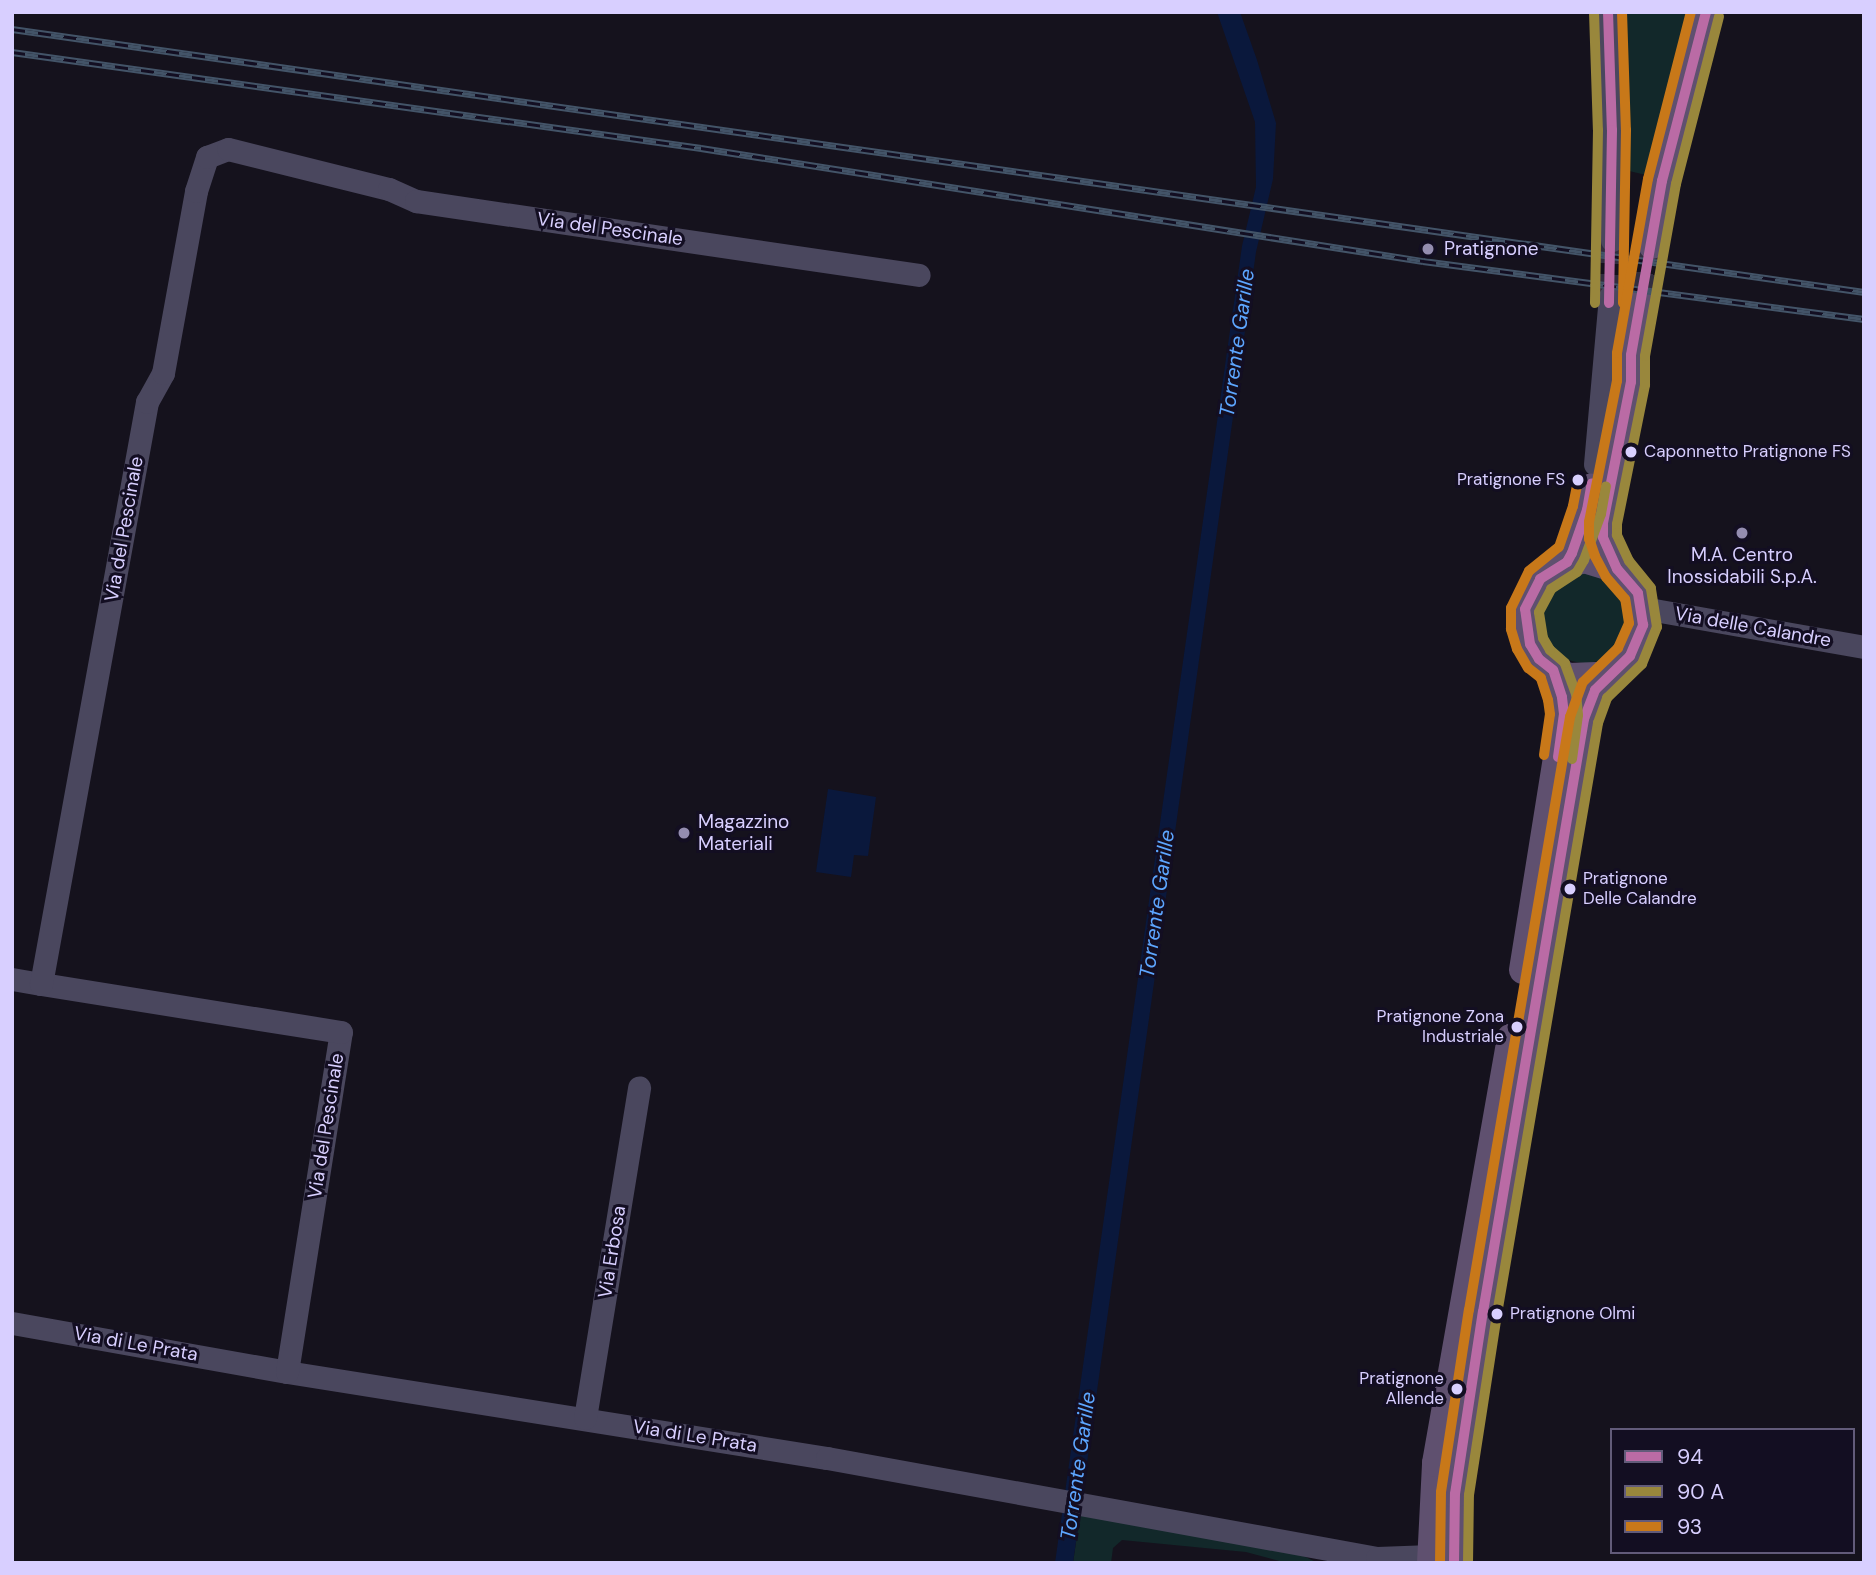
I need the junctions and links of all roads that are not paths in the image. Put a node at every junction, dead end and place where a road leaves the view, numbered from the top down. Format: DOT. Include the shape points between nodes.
graph roads {
  1 [pos="1608,12"];
  2 [pos="1706,12"];
  3 [pos="1612,240"];
  4 [pos="1652,245"];
  5 [pos="919,275"];
  6 [pos="1610,297"];
  7 [pos="1642,301"];
  8 [pos="1631,355"];
  9 [pos="1595,464"];
  10 [pos="1567,562"];
  11 [pos="1617,569"];
  12 [pos="1643,608"];
  13 [pos="1864,647"];
  14 [pos="1618,668"];
  15 [pos="1553,670"];
  16 [pos="12,979"];
  17 [pos="41,984"];
  18 [pos="639,1087"];
  19 [pos="12,1323"];
  20 [pos="288,1371"];
  21 [pos="585,1418"];
  22 [pos="1379,1560"];
  23 [pos="1439,1561"];
  1 -- 3 [label="street"];
  2 -- 4 [label="main road" via="1677,114"];
  5 -- 17 [label="street, Via del Pescinale" via="416,201 389,189 228,149 206,157 163,373 147,402"];
  6 -- 9 [label="street"];
  7 -- 8 [label="main road"];
  8 -- 9 [label="main road"];
  8 -- 11 [label="main road" via="1631,382 1603,523 1603,537"];
  9 -- 10 [label="main road" via="1587,510"];
  10 -- 11 [label="main road" via="1584,559"];
  10 -- 15 [label="main road" via="1540,579 1525,609 1530,643 1539,659"];
  11 -- 12 [label="main road" via="1633,586"];
  12 -- 13 [label="street, Via delle Calandre"];
  12 -- 14 [label="main road" via="1639,642"];
  14 -- 15 [label="main road" via="1586,678"];
  14 -- 23 [label="main road" via="1588,703 1579,743 1455,1494"];
  15 -- 23 [label="main road" via="1564,714 1436,1463"];
  16 -- 17 [label="street"];
  17 -- 20 [label="street, Via del Pescinale" via="341,1032"];
  18 -- 21 [label="street, Via Erbosa"];
  19 -- 20 [label="street, Via di Le Prata"];
  20 -- 21 [label="street, Via di Le Prata"];
  21 -- 22 [label="street, Via di Le Prata" via="1084,1502"];
  22 -- 23 [label="street, Via di Le Prata"];
}
